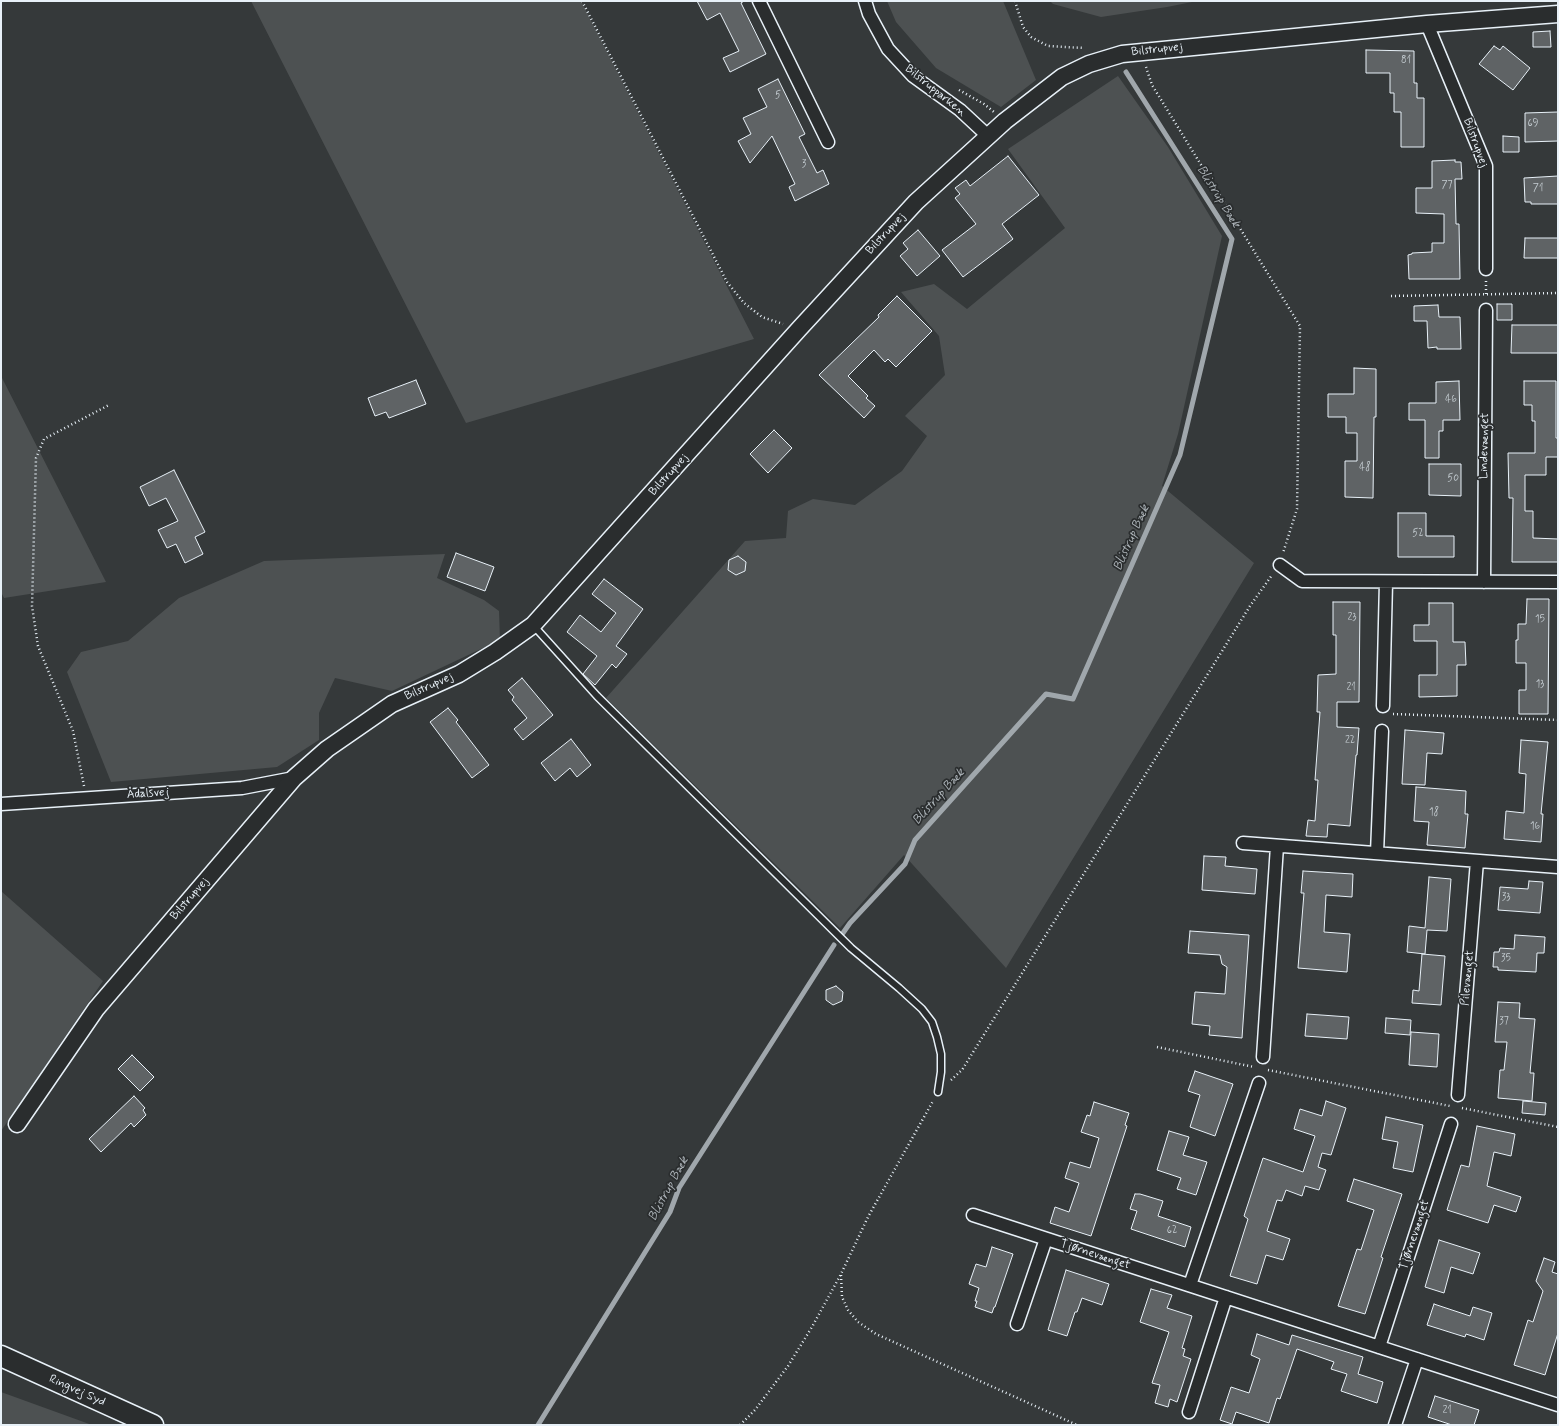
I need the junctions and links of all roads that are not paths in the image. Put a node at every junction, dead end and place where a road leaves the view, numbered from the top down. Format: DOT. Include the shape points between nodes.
graph roads {
  1 [pos="759,1"];
  2 [pos="865,1"];
  3 [pos="1558,14"];
  4 [pos="1427,24"];
  5 [pos="988,136"];
  6 [pos="828,142"];
  7 [pos="1486,269"];
  8 [pos="1486,310"];
  9 [pos="1280,565"];
  10 [pos="1386,582"];
  11 [pos="1484,582"];
  12 [pos="1558,582"];
  13 [pos="533,626"];
  14 [pos="1387,710"];
  15 [pos="1382,731"];
  16 [pos="294,778"];
  17 [pos="1,804"];
  18 [pos="1243,843"];
  19 [pos="1277,846"];
  20 [pos="1376,853"];
  21 [pos="1477,861"];
  22 [pos="1558,867"];
  23 [pos="1261,1064"];
  24 [pos="1259,1083"];
  25 [pos="938,1092"];
  26 [pos="1458,1095"];
  27 [pos="18,1124"];
  28 [pos="1452,1124"];
  29 [pos="973,1215"];
  30 [pos="1046,1239"];
  31 [pos="1190,1285"];
  32 [pos="1226,1297"];
  33 [pos="1017,1324"];
  34 [pos="1379,1347"];
  35 [pos="1,1356"];
  36 [pos="1417,1359"];
  37 [pos="1558,1405"];
  38 [pos="1189,1412"];
  39 [pos="153,1425"];
  40 [pos="1395,1425"];
  1 -- 6 [label="street"];
  2 -- 5 [label="street, Bilstrupparken" via="869,14 893,55 913,76 960,110"];
  3 -- 4 [label="street, Bilstrupvej"];
  4 -- 5 [label="street, Bilstrupvej" via="1116,56 1089,64 1062,77"];
  4 -- 7 [label="street, Bilstrupvej" via="1486,166"];
  5 -- 13 [label="street, Bilstrupvej" via="916,202"];
  8 -- 11 [label="street, Lindevænget"];
  9 -- 10 [label="street" via="1302,581"];
  10 -- 11 [label="street"];
  10 -- 14 [label="street"];
  11 -- 12 [label="street"];
  13 -- 16 [label="street, Bilstrupvej" via="459,674 392,704 328,749"];
  13 -- 25 [label="lane" via="596,696 846,943 922,1010 932,1022 941,1054"];
  15 -- 20 [label="street"];
  16 -- 17 [label="street, Ådalsvej" via="242,788"];
  16 -- 27 [label="street, Bilstrupvej" via="96,1009"];
  18 -- 19 [label="street"];
  19 -- 20 [label="street"];
  19 -- 23 [label="street"];
  20 -- 21 [label="street"];
  21 -- 22 [label="street"];
  21 -- 26 [label="street, Pilevænget"];
  24 -- 31 [label="street"];
  28 -- 34 [label="street, Tjørnevænget"];
  29 -- 30 [label="street, Tjørnevænget"];
  30 -- 31 [label="street, Tjørnevænget"];
  30 -- 33 [label="street, Tjørnevænget"];
  31 -- 32 [label="street, Tjørnevænget"];
  32 -- 34 [label="street, Tjørnevænget"];
  32 -- 38 [label="street"];
  34 -- 36 [label="street, Tjørnevænget"];
  35 -- 39 [label="main road, Ringvej Syd"];
  36 -- 37 [label="street, Tjørnevænget"];
  36 -- 40 [label="street"];
}
